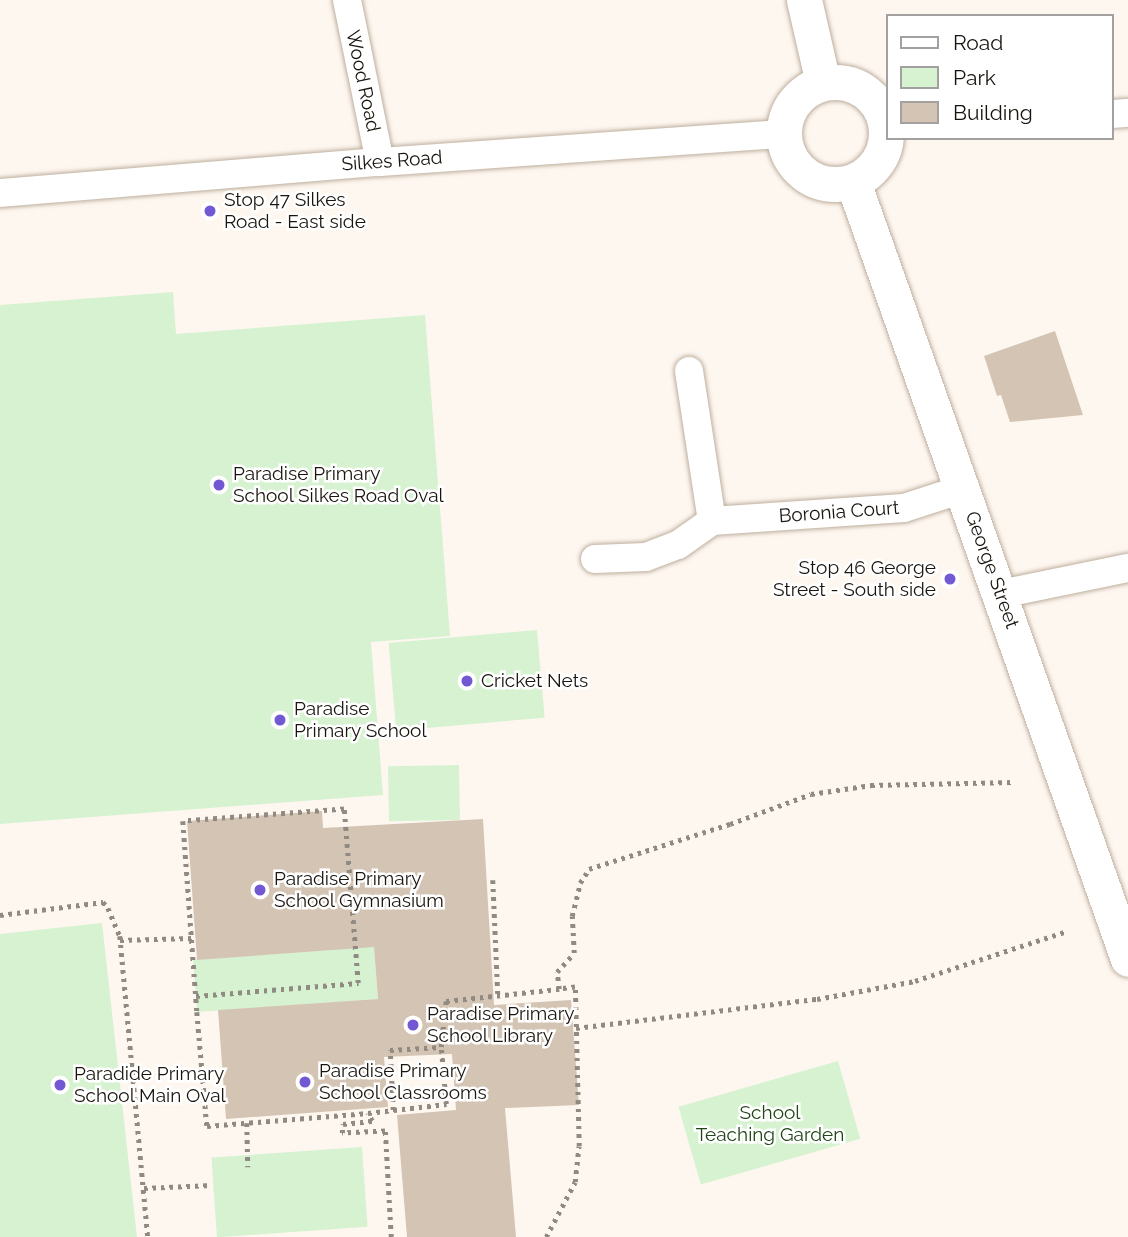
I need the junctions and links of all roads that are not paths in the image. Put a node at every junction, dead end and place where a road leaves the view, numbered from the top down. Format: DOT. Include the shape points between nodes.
graph roads {
  1 [pos="347,0"];
  2 [pos="804,0"];
  3 [pos="823,83"];
  4 [pos="886,126"];
  5 [pos="783,134"];
  6 [pos="887,140"];
  7 [pos="380,162"];
  8 [pos="853,182"];
  9 [pos="0,193"];
  10 [pos="689,371"];
  11 [pos="963,489"];
  12 [pos="712,521"];
  13 [pos="595,559"];
  14 [pos="1128,568"];
  15 [pos="1001,594"];
  16 [pos="1128,959"];
  1 -- 7 [label="street, Wood Road"];
  2 -- 3 [label="street"];
  3 -- 4 [label="street" via="845,82 861,88 875,100"];
  3 -- 5 [label="street" via="793,102"];
  5 -- 7 [label="street, Silkes Road"];
  5 -- 8 [label="street" via="792,161 804,174 838,185"];
  6 -- 8 [label="street" via="869,173"];
  7 -- 9 [label="street, Silkes Road"];
  8 -- 11 [label="street, George Street"];
  10 -- 12 [label="street"];
  11 -- 12 [label="street, Boronia Court" via="904,508"];
  11 -- 15 [label="street, George Street"];
  12 -- 13 [label="street" via="678,545 646,557"];
  14 -- 15 [label="street"];
  15 -- 16 [label="street, George Street"];
}
